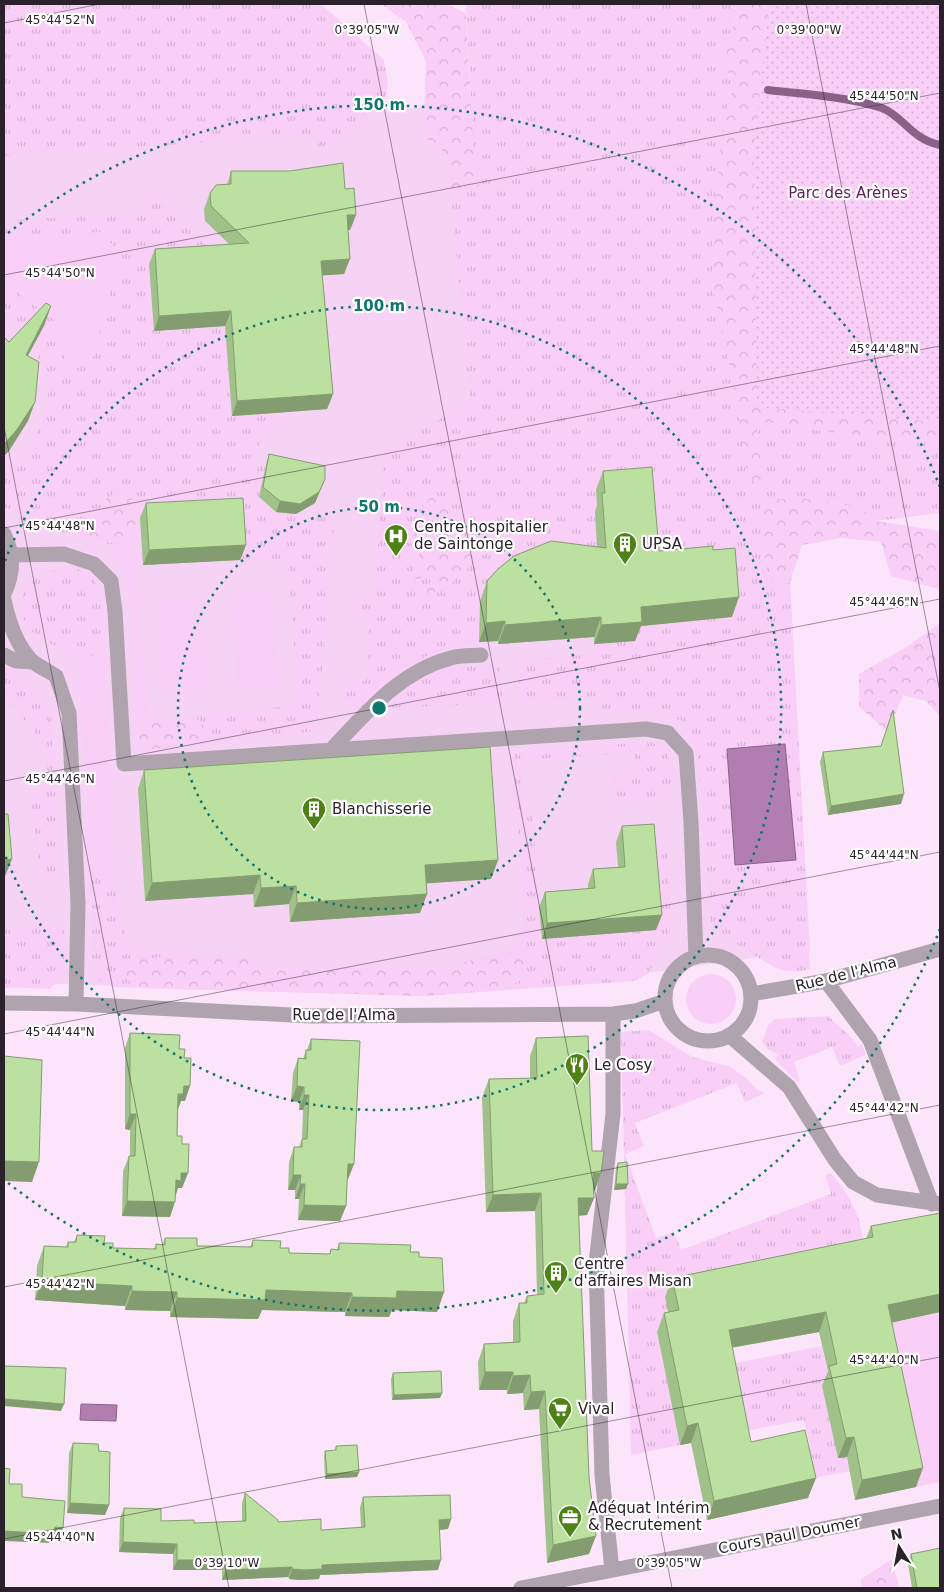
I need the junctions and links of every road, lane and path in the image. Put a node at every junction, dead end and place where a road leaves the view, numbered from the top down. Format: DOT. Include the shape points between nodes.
graph roads {
  1 [pos="4,534"];
  2 [pos="12,555"];
  3 [pos="4,594"];
  4 [pos="4,600"];
  5 [pos="4,655"];
  6 [pos="481,656"];
  7 [pos="33,662"];
  8 [pos="331,750"];
  9 [pos="940,949"];
  10 [pos="696,957"];
  11 [pos="826,981"];
  12 [pos="751,994"];
  13 [pos="665,1002"];
  14 [pos="4,1003"];
  15 [pos="76,1004"];
  16 [pos="613,1014"];
  17 [pos="729,1036"];
  18 [pos="930,1203"];
  19 [pos="940,1506"];
  20 [pos="612,1570"];
  21 [pos="521,1588"];
  1 -- 2 [label="street"];
  2 -- 3 [label="street" via="10,580"];
  2 -- 8 [label="street" via="64,554 94,564 111,581 124,764"];
  4 -- 7 [label="street" via="10,626"];
  5 -- 7 [label="street" via="16,661"];
  6 -- 8 [label="street" via="452,658 416,672 381,697"];
  7 -- 15 [label="street" via="56,676 69,713 78,904"];
  8 -- 10 [label="street" via="646,729 668,733 686,753 692,822"];
  9 -- 11 [label="street, Rue de l'Alma"];
  10 -- 12 [label="street" via="721,957 732,963 742,972"];
  10 -- 13 [label="street" via="672,974 666,987"];
  11 -- 12 [label="street, Rue de l'Alma"];
  11 -- 18 [label="street" via="870,1040"];
  12 -- 17 [label="street" via="746,1018"];
  13 -- 16 [label="street, Rue de l'Alma"];
  13 -- 17 [label="street" via="676,1028 688,1036 701,1040"];
  14 -- 15 [label="street, Rue de l'Alma"];
  15 -- 16 [label="street, Rue de l'Alma" via="311,1016"];
  16 -- 20 [label="street" via="613,1114 596,1263 602,1475"];
  17 -- 18 [label="street" via="789,1087 835,1160 853,1182 877,1195"];
  19 -- 20 [label="street, Cours Paul Doumer"];
  20 -- 21 [label="street, Cours Paul Doumer"];
}
